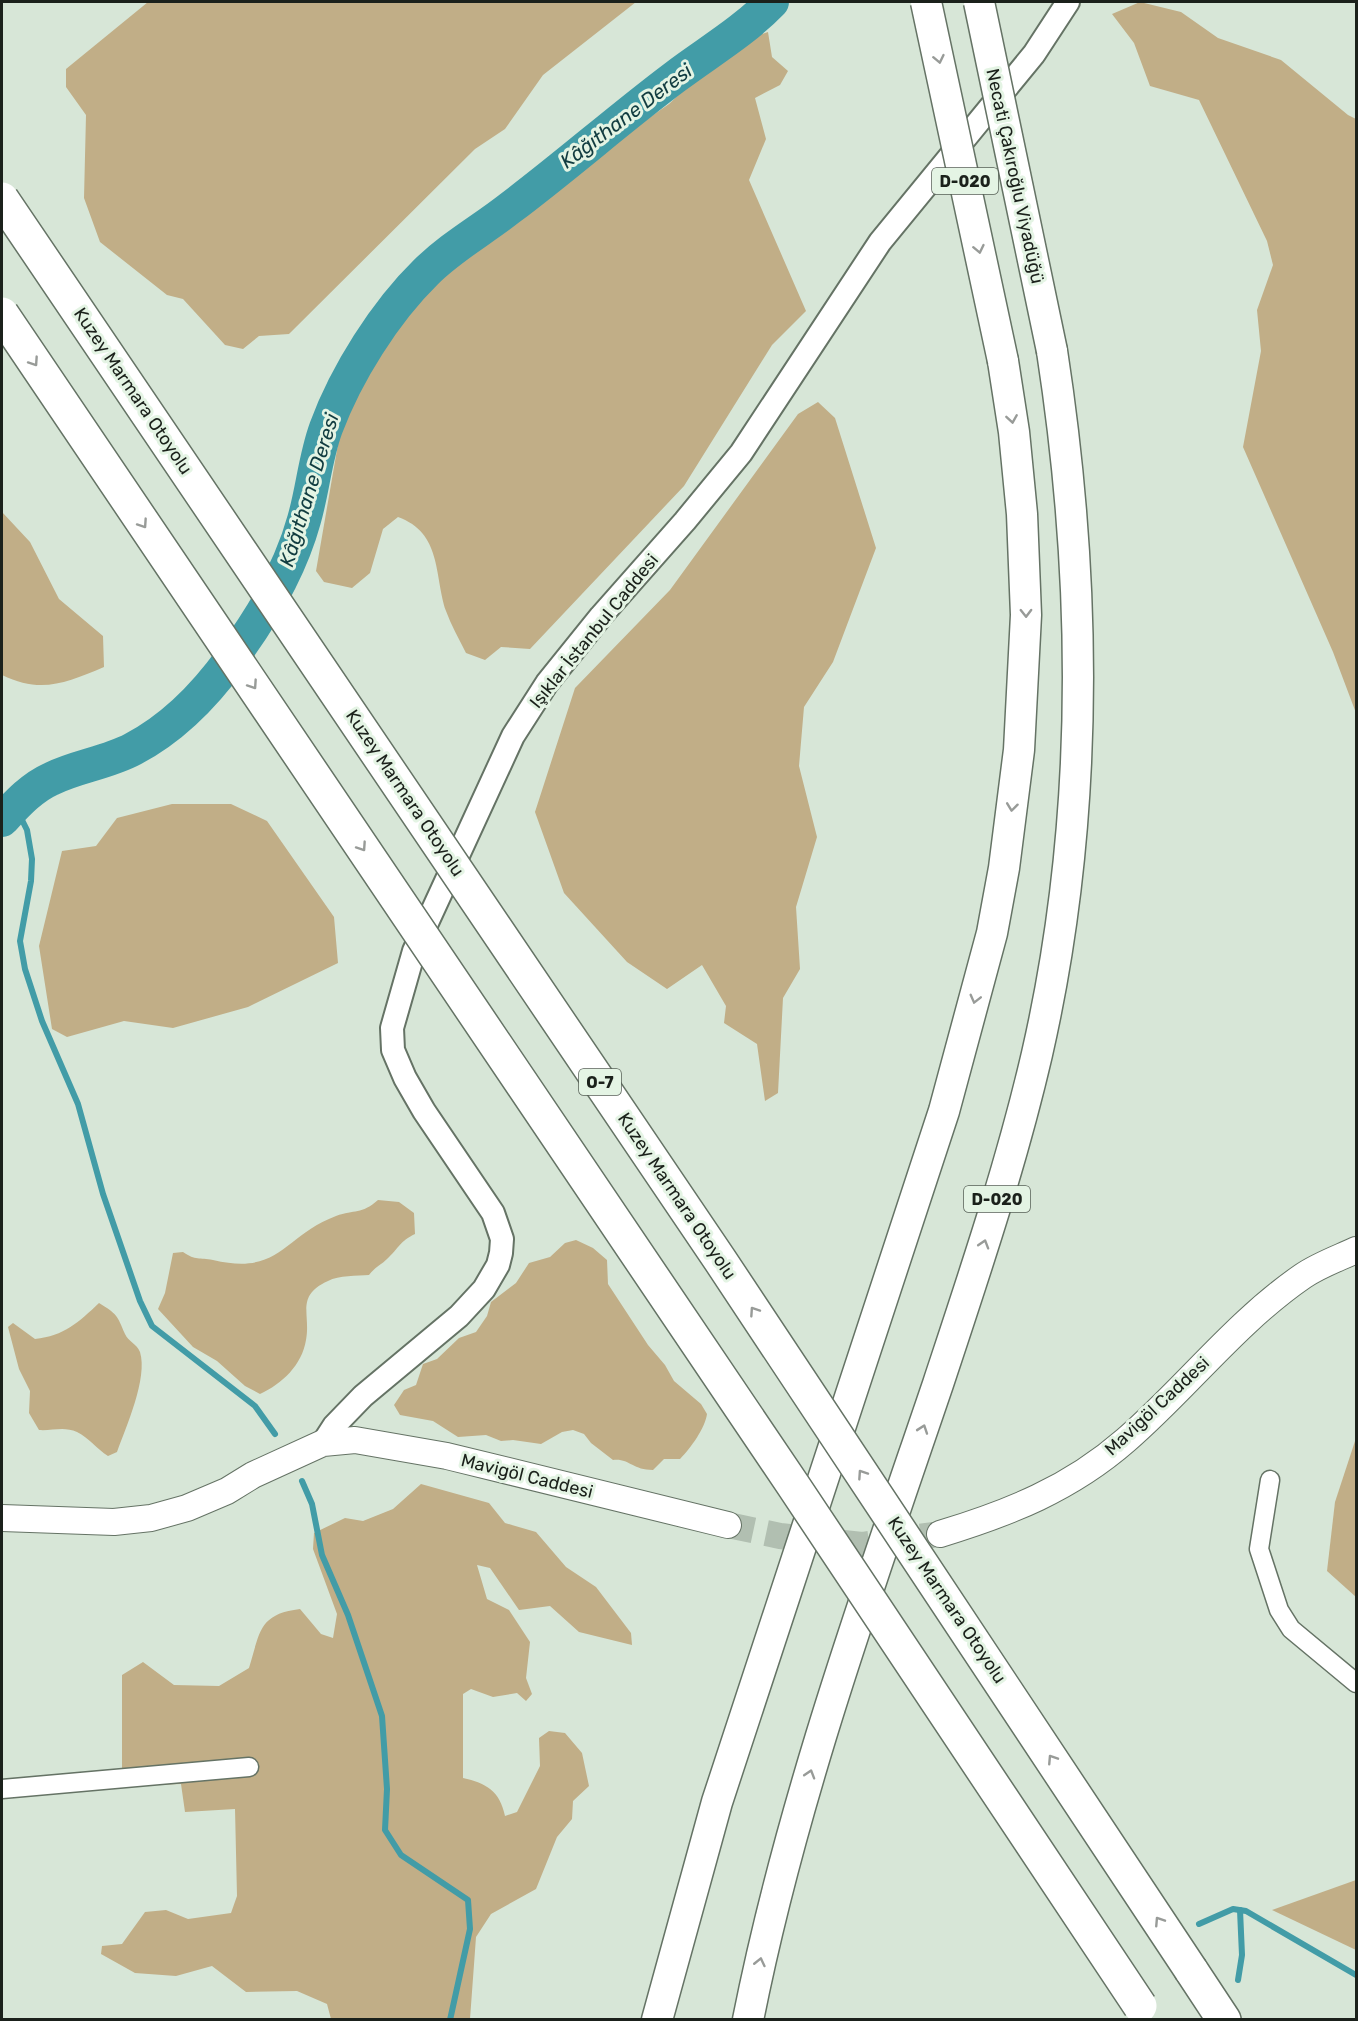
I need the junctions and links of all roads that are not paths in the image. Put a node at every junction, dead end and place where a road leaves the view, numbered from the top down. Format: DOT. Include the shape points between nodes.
graph roads {
  1 [pos="926,2"];
  2 [pos="979,2"];
  3 [pos="1068,2"];
  4 [pos="2,199"];
  5 [pos="2,314"];
  6 [pos="1356,1250"];
  7 [pos="324,1443"];
  8 [pos="1270,1480"];
  9 [pos="2,1518"];
  10 [pos="728,1526"];
  11 [pos="940,1534"];
  12 [pos="1356,1683"];
  13 [pos="249,1767"];
  14 [pos="2,1789"];
  15 [pos="1144,2013"];
  16 [pos="657,2019"];
  17 [pos="748,2019"];
  18 [pos="1224,2019"];
  1 -- 16 [label="highway, D-020, one-way, bridge" via="1003,361 1020,491 1026,615 1019,750 1004,868 992,933 944,1111 717,1802"];
  17 -- 2 [label="highway, Necati Çakıroğlu Viyadüğü / D-020, one-way, bridge" via="790,1840 978,1263 1024,1106 1048,994 1072,837 1079,619 1066,439 1052,351"];
  3 -- 7 [label="street, Işıklar İstanbul Caddesi" via="1034,54 880,242 741,453 601,616 547,684 513,736 414,951 392,1028 393,1050 405,1078 494,1213 502,1239 498,1265 459,1316 363,1396 334,1426"];
  18 -- 4 [label="highway, Kuzey Marmara Otoyolu / O-7, one-way, bridge" via="720,1260"];
  5 -- 15 [label="highway, one-way, bridge" via="793,1485"];
  6 -- 11 [label="main road, Mavigöl Caddesi" via="1304,1276 1222,1345 1125,1441 1072,1480 1003,1515"];
  7 -- 9 [label="main road, Mavigöl Caddesi" via="227,1491 151,1518 114,1522"];
  7 -- 10 [label="main road, Mavigöl Caddesi" via="355,1440 447,1456"];
  8 -- 12 [label="street" via="1259,1548 1279,1610 1291,1629"];
  13 -- 14 [label="street"];
}
